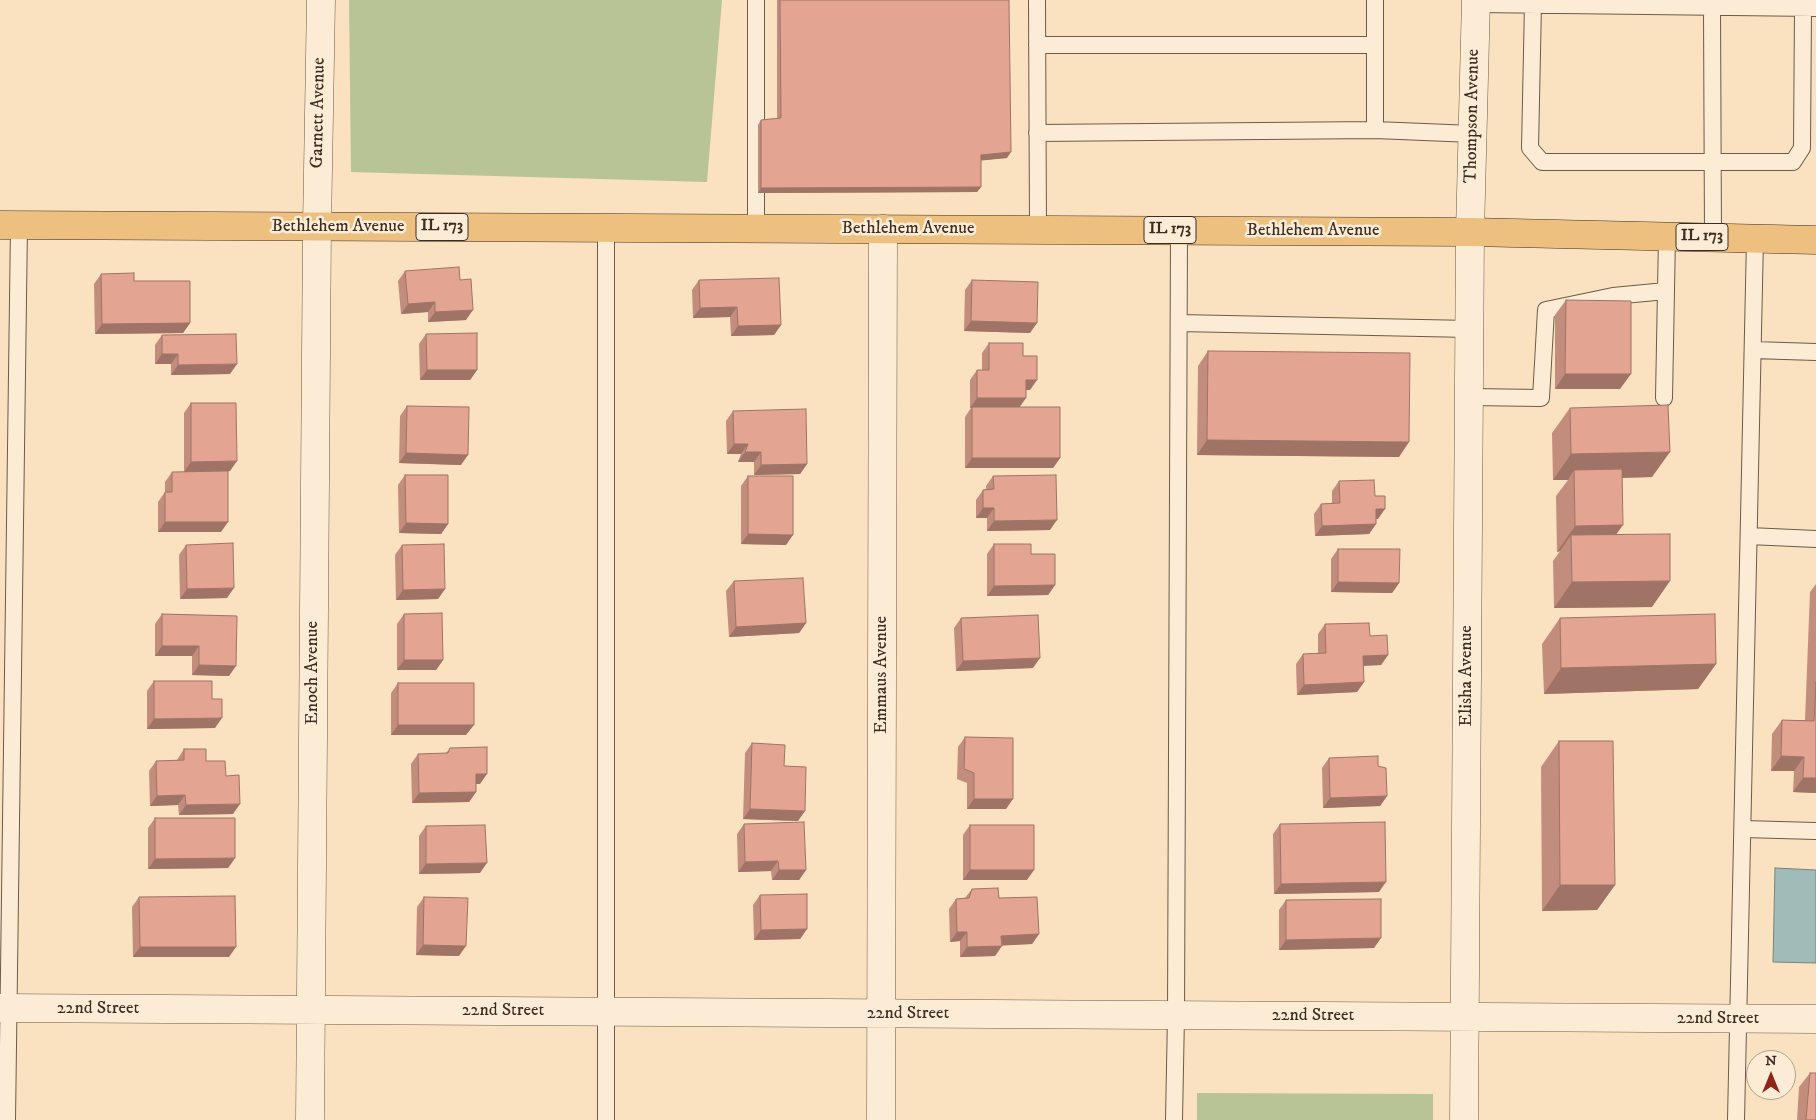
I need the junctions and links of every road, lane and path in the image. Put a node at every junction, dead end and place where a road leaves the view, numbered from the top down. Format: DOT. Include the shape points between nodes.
graph roads {
  1 [pos="321,0"];
  2 [pos="756,0"];
  3 [pos="1037,0"];
  4 [pos="1375,0"];
  5 [pos="1476,2"];
  6 [pos="1542,3"];
  7 [pos="1766,4"];
  8 [pos="1712,7"];
  9 [pos="1809,8"];
  10 [pos="1037,45"];
  11 [pos="1375,45"];
  12 [pos="1375,130"];
  13 [pos="1037,133"];
  14 [pos="1472,134"];
  15 [pos="1713,162"];
  16 [pos="10,225"];
  17 [pos="317,227"];
  18 [pos="606,228"];
  19 [pos="756,229"];
  20 [pos="883,229"];
  21 [pos="1038,230"];
  22 [pos="1179,230"];
  23 [pos="1470,232"];
  24 [pos="1667,236"];
  25 [pos="1713,238"];
  26 [pos="1755,239"];
  27 [pos="1816,240"];
  28 [pos="1666,291"];
  29 [pos="1179,324"];
  30 [pos="1470,328"];
  31 [pos="1753,350"];
  32 [pos="1816,352"];
  33 [pos="1469,397"];
  34 [pos="1664,398"];
  35 [pos="1749,536"];
  36 [pos="1816,539"];
  37 [pos="1743,829"];
  38 [pos="1816,831"];
  39 [pos="4,1008"];
  40 [pos="311,1010"];
  41 [pos="606,1012"];
  42 [pos="882,1014"];
  43 [pos="1176,1015"];
  44 [pos="1465,1017"];
  45 [pos="1739,1019"];
  46 [pos="1816,1019"];
  47 [pos="7,1120"];
  48 [pos="310,1120"];
  49 [pos="606,1120"];
  50 [pos="881,1120"];
  51 [pos="1174,1120"];
  52 [pos="1464,1120"];
  53 [pos="1736,1120"];
  1 -- 17 [label="street, Garnett Avenue"];
  2 -- 19 [label="lane"];
  3 -- 10 [label="lane"];
  4 -- 11 [label="lane"];
  5 -- 6 [label="lane"];
  5 -- 14 [label="street, Thompson Avenue"];
  6 -- 8 [label="lane"];
  6 -- 15 [label="lane" via="1530,148 1542,162"];
  7 -- 8 [label="lane"];
  7 -- 9 [label="lane"];
  8 -- 15 [label="lane"];
  9 -- 15 [label="lane" via="1802,148 1793,162"];
  10 -- 11 [label="lane"];
  10 -- 13 [label="lane"];
  11 -- 12 [label="lane"];
  12 -- 13 [label="lane"];
  12 -- 14 [label="lane"];
  13 -- 21 [label="lane"];
  14 -- 23 [label="street, Thompson Avenue"];
  15 -- 25 [label="lane"];
  16 -- 17 [label="main road, Bethlehem Avenue / IL 173"];
  16 -- 39 [label="lane"];
  17 -- 18 [label="main road, Bethlehem Avenue / IL 173"];
  17 -- 40 [label="street, Enoch Avenue"];
  18 -- 19 [label="main road, Bethlehem Avenue / IL 173"];
  18 -- 41 [label="lane"];
  19 -- 20 [label="main road, Bethlehem Avenue / IL 173"];
  20 -- 21 [label="main road, Bethlehem Avenue / IL 173"];
  20 -- 42 [label="street, Emmaus Avenue"];
  21 -- 22 [label="main road, Bethlehem Avenue / IL 173"];
  22 -- 23 [label="main road, Bethlehem Avenue / IL 173"];
  22 -- 29 [label="lane"];
  23 -- 24 [label="main road, Bethlehem Avenue / IL 173"];
  23 -- 30 [label="street, Elisha Avenue"];
  24 -- 25 [label="main road, Bethlehem Avenue / IL 173"];
  24 -- 28 [label="lane"];
  25 -- 26 [label="main road, Bethlehem Avenue / IL 173"];
  26 -- 27 [label="main road, Bethlehem Avenue / IL 173"];
  26 -- 31 [label="lane"];
  28 -- 33 [label="lane" via="1613,296 1546,310 1541,398"];
  28 -- 34 [label="lane"];
  29 -- 30 [label="lane"];
  29 -- 43 [label="lane"];
  30 -- 33 [label="street, Elisha Avenue"];
  31 -- 32 [label="lane"];
  31 -- 35 [label="lane"];
  33 -- 44 [label="street, Elisha Avenue"];
  35 -- 36 [label="lane"];
  35 -- 37 [label="lane"];
  37 -- 38 [label="lane"];
  37 -- 45 [label="lane"];
  39 -- 40 [label="street, 22nd Street"];
  39 -- 47 [label="lane"];
  40 -- 41 [label="street, 22nd Street"];
  40 -- 48 [label="street, Enoch Avenue"];
  41 -- 42 [label="street, 22nd Street"];
  41 -- 49 [label="lane"];
  42 -- 43 [label="street, 22nd Street"];
  42 -- 50 [label="street, Emmaus Avenue"];
  43 -- 44 [label="street, 22nd Street"];
  43 -- 51 [label="lane"];
  44 -- 45 [label="street, 22nd Street"];
  44 -- 52 [label="street, Elisha Avenue"];
  45 -- 46 [label="street, 22nd Street"];
  45 -- 53 [label="lane"];
}
